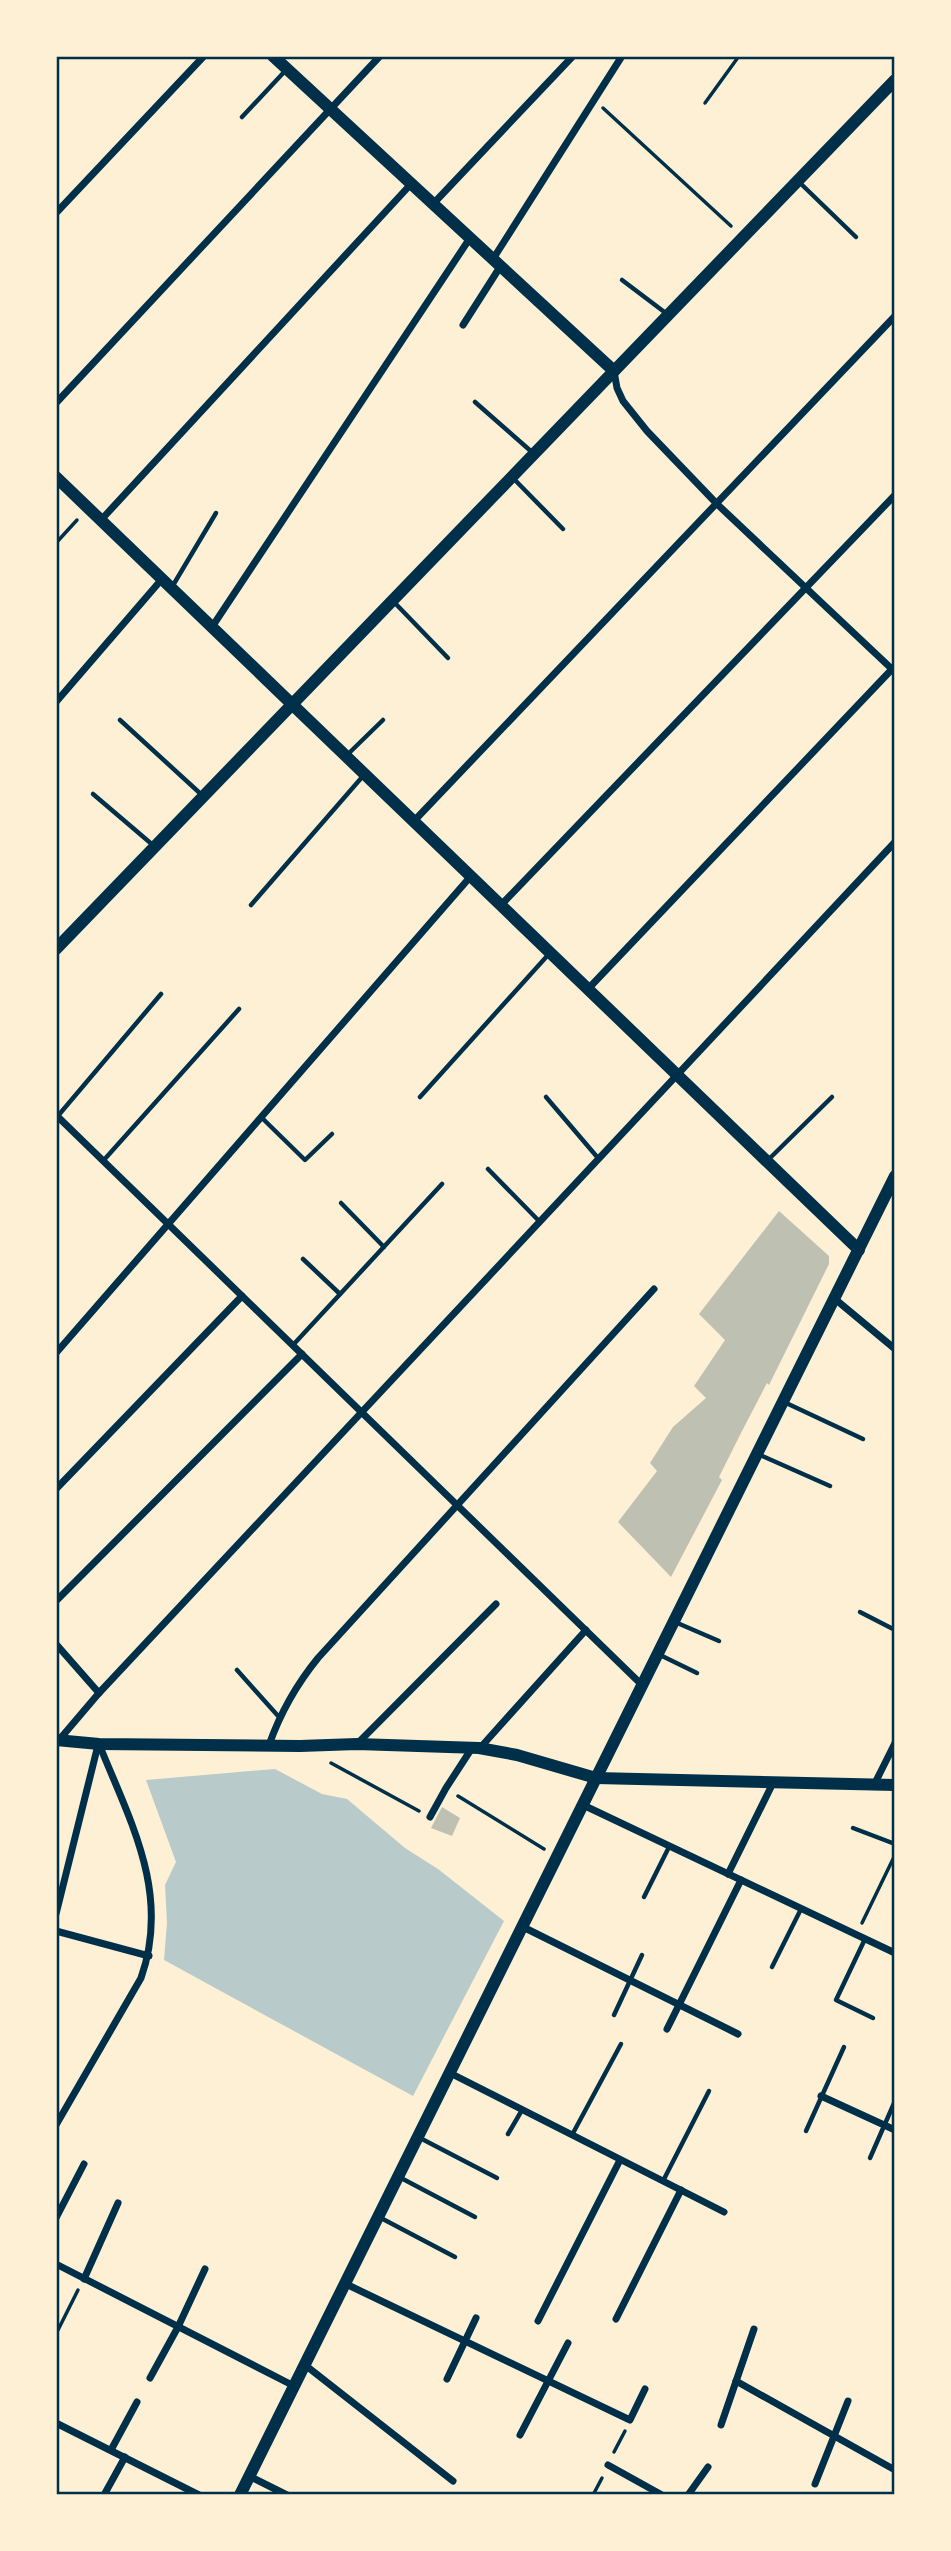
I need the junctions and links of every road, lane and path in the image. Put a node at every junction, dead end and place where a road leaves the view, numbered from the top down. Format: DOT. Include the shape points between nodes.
graph roads {
  1 [pos="204,56"];
  2 [pos="273,56"];
  3 [pos="380,56"];
  4 [pos="573,56"];
  5 [pos="622,56"];
  6 [pos="739,56"];
  7 [pos="287,69"];
  8 [pos="895,80"];
  9 [pos="594,100"];
  10 [pos="705,103"];
  11 [pos="330,109"];
  12 [pos="242,117"];
  13 [pos="797,180"];
  14 [pos="411,184"];
  15 [pos="433,204"];
  16 [pos="56,213"];
  17 [pos="743,237"];
  18 [pos="856,237"];
  19 [pos="470,238"];
  20 [pos="497,263"];
  21 [pos="622,280"];
  22 [pos="668,315"];
  23 [pos="895,316"];
  24 [pos="463,325"];
  25 [pos="614,371"];
  26 [pos="475,402"];
  27 [pos="56,403"];
  28 [pos="534,454"];
  29 [pos="56,477"];
  30 [pos="512,477"];
  31 [pos="895,495"];
  32 [pos="717,504"];
  33 [pos="88,508"];
  34 [pos="216,513"];
  35 [pos="101,520"];
  36 [pos="563,529"];
  37 [pos="56,544"];
  38 [pos="167,584"];
  39 [pos="807,587"];
  40 [pos="392,601"];
  41 [pos="212,627"];
  42 [pos="448,659"];
  43 [pos="894,668"];
  44 [pos="56,702"];
  45 [pos="292,704"];
  46 [pos="120,720"];
  47 [pos="383,720"];
  48 [pos="346,756"];
  49 [pos="365,774"];
  50 [pos="93,794"];
  51 [pos="203,796"];
  52 [pos="414,821"];
  53 [pos="895,842"];
  54 [pos="154,847"];
  55 [pos="471,876"];
  56 [pos="502,904"];
  57 [pos="251,905"];
  58 [pos="56,948"];
  59 [pos="551,953"];
  60 [pos="588,989"];
  61 [pos="161,994"];
  62 [pos="239,1009"];
  63 [pos="676,1074"];
  64 [pos="420,1097"];
  65 [pos="546,1097"];
  66 [pos="832,1097"];
  67 [pos="57,1116"];
  68 [pos="261,1117"];
  69 [pos="331,1134"];
  70 [pos="598,1158"];
  71 [pos="103,1161"];
  72 [pos="767,1161"];
  73 [pos="488,1169"];
  74 [pos="895,1176"];
  75 [pos="442,1184"];
  76 [pos="341,1203"];
  77 [pos="539,1222"];
  78 [pos="168,1224"];
  79 [pos="384,1247"];
  80 [pos="859,1250"];
  81 [pos="303,1259"];
  82 [pos="654,1289"];
  83 [pos="340,1294"];
  84 [pos="242,1296"];
  85 [pos="835,1299"];
  86 [pos="293,1345"];
  87 [pos="895,1349"];
  88 [pos="56,1353"];
  89 [pos="302,1354"];
  90 [pos="784,1402"];
  91 [pos="361,1412"];
  92 [pos="863,1439"];
  93 [pos="758,1454"];
  94 [pos="830,1486"];
  95 [pos="56,1489"];
  96 [pos="457,1505"];
  97 [pos="56,1601"];
  98 [pos="496,1604"];
  99 [pos="860,1612"];
  100 [pos="675,1622"];
  101 [pos="586,1630"];
  102 [pos="895,1630"];
  103 [pos="719,1641"];
  104 [pos="56,1644"];
  105 [pos="659,1654"];
  106 [pos="237,1670"];
  107 [pos="697,1673"];
  108 [pos="643,1685"];
  109 [pos="99,1693"];
  110 [pos="279,1717"];
  111 [pos="57,1740"];
  112 [pos="895,1743"];
  113 [pos="99,1744"];
  114 [pos="356,1744"];
  115 [pos="270,1745"];
  116 [pos="300,1746"];
  117 [pos="476,1748"];
  118 [pos="596,1778"];
  119 [pos="773,1783"];
  120 [pos="874,1785"];
  121 [pos="895,1785"];
  122 [pos="446,1788"];
  123 [pos="583,1805"];
  124 [pos="430,1817"];
  125 [pos="853,1828"];
  126 [pos="895,1844"];
  127 [pos="669,1846"];
  128 [pos="895,1856"];
  129 [pos="558,1857"];
  130 [pos="890,1867"];
  131 [pos="895,1869"];
  132 [pos="728,1874"];
  133 [pos="741,1880"];
  134 [pos="644,1898"];
  135 [pos="802,1908"];
  136 [pos="56,1914"];
  137 [pos="523,1927"];
  138 [pos="56,1931"];
  139 [pos="856,1935"];
  140 [pos="865,1939"];
  141 [pos="895,1953"];
  142 [pos="642,1955"];
  143 [pos="149,1956"];
  144 [pos="772,1967"];
  145 [pos="631,1980"];
  146 [pos="678,2004"];
  147 [pos="614,2015"];
  148 [pos="873,2018"];
  149 [pos="667,2029"];
  150 [pos="738,2034"];
  151 [pos="621,2044"];
  152 [pos="844,2047"];
  153 [pos="450,2073"];
  154 [pos="709,2091"];
  155 [pos="821,2096"];
  156 [pos="895,2101"];
  157 [pos="522,2110"];
  158 [pos="56,2125"];
  159 [pos="884,2125"];
  160 [pos="895,2130"];
  161 [pos="806,2131"];
  162 [pos="508,2134"];
  163 [pos="572,2135"];
  164 [pos="418,2137"];
  165 [pos="870,2158"];
  166 [pos="621,2160"];
  167 [pos="84,2164"];
  168 [pos="399,2177"];
  169 [pos="497,2178"];
  170 [pos="663,2181"];
  171 [pos="681,2190"];
  172 [pos="118,2203"];
  173 [pos="724,2212"];
  174 [pos="379,2217"];
  175 [pos="475,2217"];
  176 [pos="56,2218"];
  177 [pos="455,2257"];
  178 [pos="56,2264"];
  179 [pos="205,2269"];
  180 [pos="84,2278"];
  181 [pos="346,2284"];
  182 [pos="476,2318"];
  183 [pos="616,2319"];
  184 [pos="538,2321"];
  185 [pos="178,2327"];
  186 [pos="754,2329"];
  187 [pos="56,2334"];
  188 [pos="465,2341"];
  189 [pos="568,2343"];
  190 [pos="305,2365"];
  191 [pos="150,2378"];
  192 [pos="447,2379"];
  193 [pos="548,2381"];
  194 [pos="736,2381"];
  195 [pos="294,2386"];
  196 [pos="645,2389"];
  197 [pos="848,2401"];
  198 [pos="137,2402"];
  199 [pos="630,2420"];
  200 [pos="56,2423"];
  201 [pos="721,2425"];
  202 [pos="520,2435"];
  203 [pos="833,2435"];
  204 [pos="111,2450"];
  205 [pos="125,2457"];
  206 [pos="608,2465"];
  207 [pos="708,2467"];
  208 [pos="895,2470"];
  209 [pos="249,2476"];
  210 [pos="453,2481"];
  211 [pos="815,2484"];
  212 [pos="650,2487"];
  213 [pos="104,2495"];
  214 [pos="198,2495"];
  215 [pos="240,2495"];
  216 [pos="287,2495"];
  217 [pos="593,2495"];
  218 [pos="645,2495"];
  219 [pos="662,2495"];
  220 [pos="688,2495"];
  1 -- 16 [label="street"];
  2 -- 7 [label="main road"];
  3 -- 11 [label="street"];
  4 -- 15 [label="street"];
  5 -- 9 [label="street"];
  6 -- 10 [label="path"];
  7 -- 11 [label="main road"];
  7 -- 12 [label="lane"];
  8 -- 13 [label="main road"];
  9 -- 17 [label="path"];
  9 -- 20 [label="street"];
  11 -- 14 [label="main road"];
  11 -- 27 [label="street"];
  13 -- 17 [label="main road"];
  13 -- 18 [label="lane"];
  14 -- 15 [label="main road"];
  14 -- 35 [label="street"];
  15 -- 19 [label="main road"];
  17 -- 22 [label="main road"];
  19 -- 20 [label="main road"];
  19 -- 41 [label="street"];
  20 -- 24 [label="street"];
  20 -- 25 [label="main road"];
  21 -- 22 [label="lane"];
  22 -- 25 [label="main road"];
  23 -- 32 [label="street"];
  25 -- 28 [label="main road"];
  25 -- 32 [label="street" via="617,388 636,418"];
  26 -- 28 [label="lane"];
  28 -- 30 [label="main road"];
  29 -- 33 [label="main road"];
  30 -- 36 [label="lane"];
  30 -- 40 [label="main road"];
  31 -- 39 [label="street"];
  32 -- 39 [label="street"];
  32 -- 52 [label="street"];
  33 -- 35 [label="main road"];
  33 -- 37 [label="path"];
  34 -- 38 [label="lane"];
  35 -- 38 [label="main road"];
  38 -- 41 [label="main road"];
  38 -- 44 [label="street"];
  39 -- 43 [label="street"];
  39 -- 56 [label="street"];
  40 -- 42 [label="lane"];
  40 -- 45 [label="main road"];
  41 -- 45 [label="main road"];
  43 -- 60 [label="street"];
  45 -- 48 [label="main road"];
  45 -- 51 [label="main road"];
  46 -- 51 [label="lane"];
  47 -- 48 [label="lane"];
  48 -- 49 [label="main road"];
  49 -- 52 [label="main road"];
  49 -- 57 [label="lane"];
  50 -- 54 [label="lane"];
  51 -- 54 [label="main road"];
  52 -- 55 [label="main road"];
  53 -- 63 [label="street"];
  54 -- 58 [label="main road"];
  55 -- 56 [label="main road"];
  55 -- 68 [label="street"];
  56 -- 59 [label="main road"];
  59 -- 60 [label="main road"];
  59 -- 64 [label="lane"];
  60 -- 63 [label="main road"];
  61 -- 67 [label="lane"];
  62 -- 71 [label="lane"];
  63 -- 70 [label="street"];
  63 -- 72 [label="main road"];
  65 -- 70 [label="lane"];
  66 -- 72 [label="lane"];
  67 -- 71 [label="street"];
  68 -- 69 [label="lane" via="305,1160"];
  68 -- 78 [label="street"];
  70 -- 77 [label="street"];
  71 -- 78 [label="street"];
  72 -- 80 [label="main road"];
  73 -- 77 [label="lane"];
  74 -- 80 [label="main road"];
  75 -- 79 [label="lane"];
  76 -- 79 [label="lane"];
  77 -- 91 [label="street"];
  78 -- 84 [label="street"];
  78 -- 88 [label="street"];
  79 -- 83 [label="lane"];
  80 -- 85 [label="main road"];
  81 -- 83 [label="lane"];
  82 -- 96 [label="street"];
  83 -- 86 [label="lane"];
  84 -- 86 [label="street"];
  84 -- 95 [label="street"];
  85 -- 87 [label="street"];
  85 -- 90 [label="main road"];
  86 -- 89 [label="street"];
  89 -- 91 [label="street"];
  89 -- 97 [label="street"];
  90 -- 92 [label="lane"];
  90 -- 93 [label="main road"];
  91 -- 96 [label="street"];
  91 -- 109 [label="street"];
  93 -- 94 [label="lane"];
  93 -- 100 [label="main road"];
  96 -- 101 [label="street"];
  96 -- 110 [label="street" via="318,1658"];
  98 -- 114 [label="street"];
  99 -- 102 [label="lane"];
  100 -- 103 [label="lane"];
  100 -- 105 [label="main road"];
  101 -- 108 [label="street"];
  101 -- 117 [label="street"];
  104 -- 109 [label="street"];
  105 -- 107 [label="lane"];
  105 -- 108 [label="main road"];
  106 -- 110 [label="lane"];
  108 -- 118 [label="main road"];
  109 -- 111 [label="street"];
  110 -- 115 [label="street"];
  111 -- 113 [label="main road"];
  112 -- 120 [label="street"];
  113 -- 115 [label="main road"];
  113 -- 136 [label="street"];
  113 -- 143 [label="street" via="144,1856 152,1919"];
  114 -- 116 [label="main road"];
  114 -- 117 [label="main road"];
  115 -- 116 [label="main road"];
  116 -- 124 [label="path"];
  117 -- 118 [label="main road"];
  117 -- 122 [label="street"];
  118 -- 119 [label="main road"];
  118 -- 123 [label="main road"];
  119 -- 120 [label="main road"];
  119 -- 132 [label="street"];
  120 -- 121 [label="main road"];
  122 -- 124 [label="street"];
  122 -- 129 [label="path"];
  123 -- 127 [label="street"];
  123 -- 129 [label="main road"];
  125 -- 126 [label="lane"];
  127 -- 132 [label="street"];
  127 -- 134 [label="lane"];
  128 -- 130 [label="path"];
  129 -- 137 [label="main road"];
  130 -- 131 [label="path"];
  130 -- 139 [label="path"];
  132 -- 133 [label="street"];
  133 -- 135 [label="street"];
  133 -- 146 [label="street"];
  135 -- 139 [label="street"];
  135 -- 144 [label="lane"];
  137 -- 145 [label="street"];
  137 -- 153 [label="main road"];
  138 -- 143 [label="street"];
  139 -- 140 [label="street"];
  140 -- 141 [label="street"];
  140 -- 148 [label="lane" via="836,2000"];
  142 -- 145 [label="lane"];
  143 -- 158 [label="street" via="141,1978"];
  145 -- 146 [label="street"];
  145 -- 147 [label="lane"];
  146 -- 149 [label="street"];
  146 -- 150 [label="street"];
  151 -- 163 [label="lane"];
  152 -- 155 [label="lane"];
  153 -- 157 [label="street"];
  153 -- 164 [label="main road"];
  154 -- 170 [label="lane"];
  155 -- 159 [label="street"];
  155 -- 161 [label="lane"];
  156 -- 159 [label="lane"];
  157 -- 162 [label="lane"];
  157 -- 163 [label="street"];
  159 -- 160 [label="street"];
  159 -- 165 [label="lane"];
  163 -- 166 [label="street"];
  164 -- 168 [label="main road"];
  164 -- 169 [label="lane"];
  166 -- 170 [label="street"];
  166 -- 184 [label="street"];
  167 -- 176 [label="street"];
  168 -- 174 [label="main road"];
  168 -- 175 [label="lane"];
  170 -- 171 [label="street"];
  171 -- 173 [label="street"];
  171 -- 183 [label="street"];
  172 -- 180 [label="street"];
  174 -- 177 [label="lane"];
  174 -- 181 [label="main road"];
  178 -- 180 [label="street"];
  179 -- 185 [label="street"];
  180 -- 185 [label="street"];
  180 -- 187 [label="path"];
  181 -- 188 [label="street"];
  181 -- 190 [label="main road"];
  182 -- 188 [label="street"];
  185 -- 191 [label="street"];
  185 -- 195 [label="street"];
  186 -- 194 [label="street"];
  188 -- 192 [label="street"];
  188 -- 193 [label="street"];
  189 -- 193 [label="street"];
  190 -- 195 [label="main road"];
  190 -- 210 [label="street"];
  193 -- 199 [label="street"];
  193 -- 202 [label="street"];
  194 -- 201 [label="street"];
  194 -- 203 [label="street"];
  195 -- 209 [label="main road"];
  196 -- 199 [label="street"];
  197 -- 203 [label="street"];
  198 -- 204 [label="street"];
  199 -- 206 [label="path"];
  200 -- 204 [label="street"];
  203 -- 208 [label="street"];
  203 -- 211 [label="street"];
  204 -- 205 [label="street"];
  205 -- 213 [label="street"];
  205 -- 214 [label="street"];
  206 -- 212 [label="street"];
  206 -- 217 [label="path"];
  207 -- 220 [label="street"];
  209 -- 215 [label="main road"];
  209 -- 216 [label="street"];
  212 -- 218 [label="street"];
  212 -- 219 [label="street"];
}
